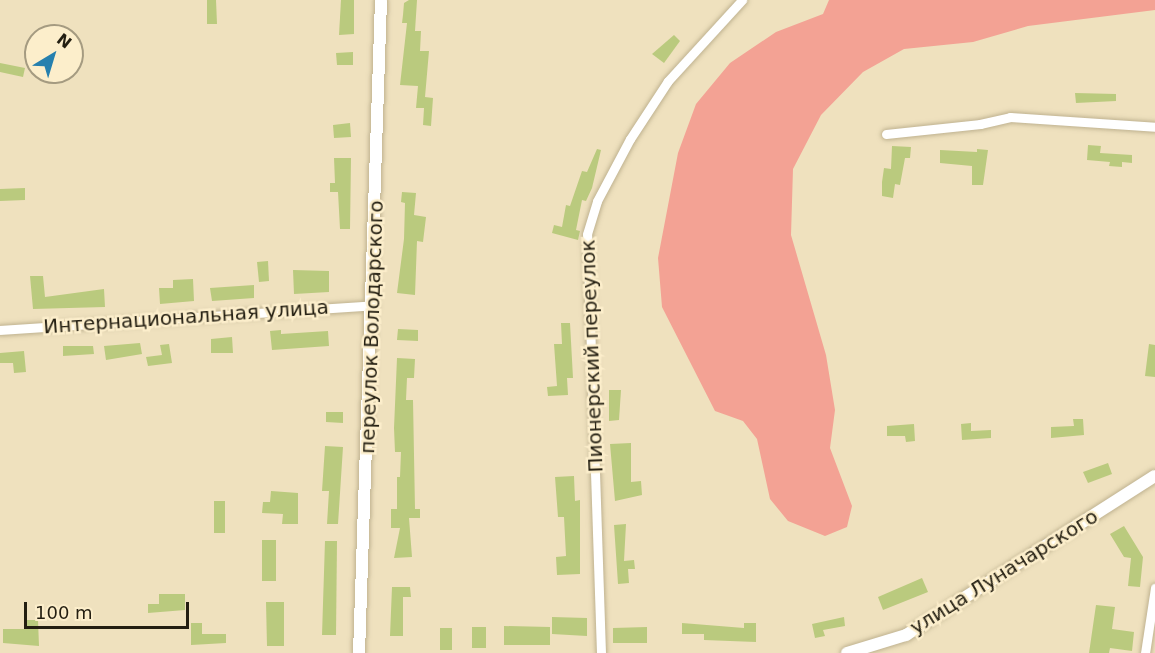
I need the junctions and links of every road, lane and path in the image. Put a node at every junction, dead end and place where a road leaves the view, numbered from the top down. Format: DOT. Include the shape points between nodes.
graph roads {
  1 [pos="381,0"];
  2 [pos="742,0"];
  3 [pos="1155,127"];
  4 [pos="885,134"];
  5 [pos="373,305"];
  6 [pos="0,330"];
  7 [pos="1155,476"];
  8 [pos="1155,588"];
  9 [pos="1153,606"];
  10 [pos="359,653"];
  11 [pos="602,653"];
  12 [pos="847,653"];
  13 [pos="1145,653"];
  1 -- 5 [label="street, переулок Володарского"];
  2 -- 11 [label="street, Пионерский переулок" via="668,81 630,139 597,201 587,234"];
  3 -- 4 [label="street" via="1010,117 981,124"];
  5 -- 6 [label="street, Интернациональная улица"];
  5 -- 10 [label="street, переулок Володарского"];
  7 -- 12 [label="street, улица Луначарского" via="906,635"];
  8 -- 9 [label="street"];
  9 -- 13 [label="street"];
}
